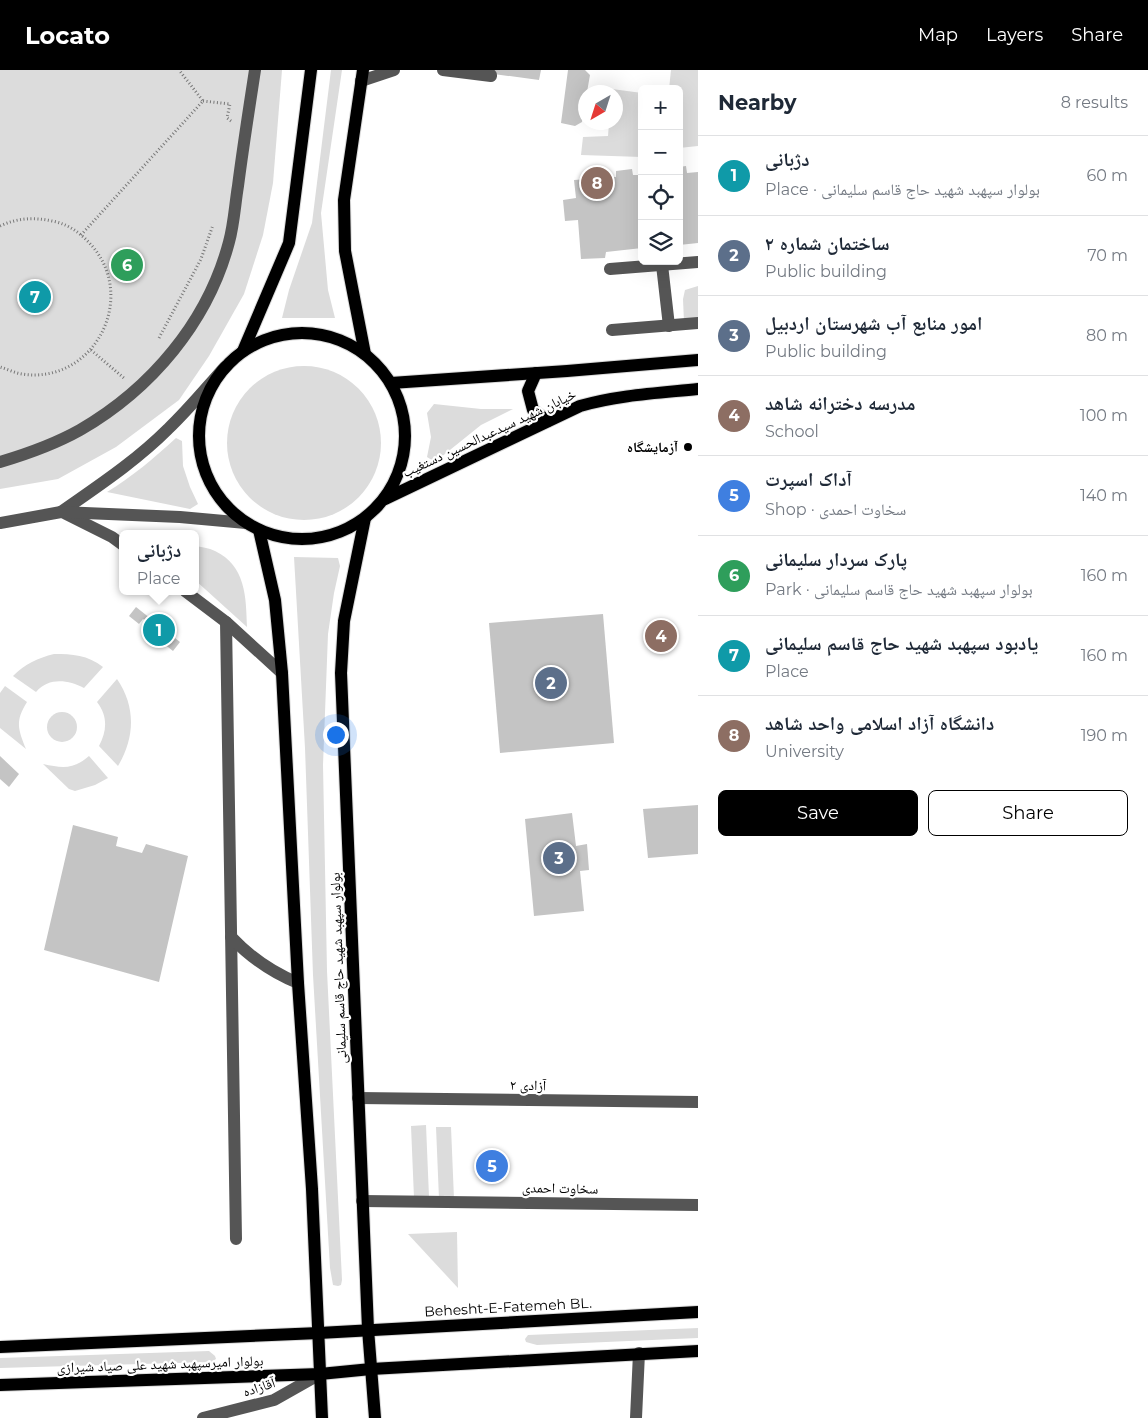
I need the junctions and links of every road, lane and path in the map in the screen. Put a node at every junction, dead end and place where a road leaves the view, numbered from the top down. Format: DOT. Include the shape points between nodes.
graph roads {
  1 [pos="178,70"];
  2 [pos="255,70"];
  3 [pos="310,70"];
  4 [pos="394,70"];
  5 [pos="443,70"];
  6 [pos="491,75"];
  7 [pos="362,76"];
  8 [pos="203,101"];
  9 [pos="232,127"];
  10 [pos="216,216"];
  11 [pos="0,226"];
  12 [pos="81,235"];
  13 [pos="698,262"];
  14 [pos="683,263"];
  15 [pos="662,265"];
  16 [pos="610,269"];
  17 [pos="698,323"];
  18 [pos="669,326"];
  19 [pos="612,330"];
  20 [pos="159,339"];
  21 [pos="91,350"];
  22 [pos="243,351"];
  23 [pos="365,354"];
  24 [pos="698,360"];
  25 [pos="0,367"];
  26 [pos="225,367"];
  27 [pos="536,373"];
  28 [pos="126,380"];
  29 [pos="391,383"];
  30 [pos="122,384"];
  31 [pos="698,389"];
  32 [pos="136,390"];
  33 [pos="548,421"];
  34 [pos="0,462"];
  35 [pos="385,499"];
  36 [pos="61,512"];
  37 [pos="366,518"];
  38 [pos="0,523"];
  39 [pos="246,523"];
  40 [pos="259,530"];
  41 [pos="119,542"];
  42 [pos="190,595"];
  43 [pos="226,622"];
  44 [pos="282,673"];
  45 [pos="231,937"];
  46 [pos="298,983"];
  47 [pos="358,1098"];
  48 [pos="698,1102"];
  49 [pos="362,1201"];
  50 [pos="698,1205"];
  51 [pos="236,1239"];
  52 [pos="698,1312"];
  53 [pos="368,1329"];
  54 [pos="319,1332"];
  55 [pos="0,1347"];
  56 [pos="698,1351"];
  57 [pos="639,1353"];
  58 [pos="371,1369"];
  59 [pos="320,1374"];
  60 [pos="0,1385"];
  61 [pos="203,1418"];
  62 [pos="322,1418"];
  63 [pos="375,1418"];
  64 [pos="636,1418"];
  1 -- 8 [label="path"];
  2 -- 32 [label="street" via="230,241 220,271 191,326 173,351"];
  3 -- 22 [label="main road" via="289,243"];
  4 -- 7 [label="street"];
  5 -- 6 [label="street"];
  7 -- 23 [label="main road" via="344,200 345,251"];
  8 -- 9 [label="path" via="230,104 227,118"];
  8 -- 12 [label="path"];
  10 -- 20 [label="path" via="201,259"];
  11 -- 12 [label="path" via="9,221 36,218 62,223"];
  12 -- 21 [label="path" via="101,257 110,280 112,305 105,329"];
  13 -- 14 [label="street"];
  15 -- 16 [label="street"];
  15 -- 18 [label="street"];
  17 -- 18 [label="street"];
  18 -- 19 [label="street"];
  21 -- 25 [label="path" via="71,365 48,374 23,374"];
  21 -- 28 [label="path"];
  22 -- 23 [label="main road" via="266,339 292,333 317,334 342,341"];
  22 -- 26 [label="main road"];
  23 -- 29 [label="main road"];
  24 -- 27 [label="main road, خیابان شهید سیدعبدالحسین دستغیب"];
  26 -- 36 [label="street" via="169,429 110,478"];
  26 -- 39 [label="main road" via="209,391 200,420 200,450 208,478 224,503"];
  27 -- 29 [label="main road, خیابان شهید سیدعبدالحسین دستغیب"];
  27 -- 33 [label="main road" via="528,391 533,410"];
  28 -- 30 [label="path"];
  28 -- 32 [label="path"];
  29 -- 35 [label="main road" via="401,405 406,430 397,478"];
  31 -- 33 [label="main road, خیابان شهید سیدعبدالحسین دستغیب" via="593,402"];
  32 -- 34 [label="street" via="79,430 52,444"];
  33 -- 35 [label="main road, خیابان شهید سیدعبدالحسین دستغیب"];
  35 -- 37 [label="main road"];
  36 -- 38 [label="street"];
  36 -- 39 [label="street"];
  36 -- 41 [label="street"];
  37 -- 40 [label="main road" via="341,532 314,539 286,539"];
  37 -- 47 [label="main road, بولوار سپهبد شهید حاج قاسم سلیمانی" via="344,621 340,673"];
  39 -- 40 [label="main road"];
  40 -- 44 [label="main road" via="275,600"];
  42 -- 43 [label="street"];
  43 -- 44 [label="street"];
  43 -- 45 [label="street"];
  44 -- 46 [label="main road"];
  45 -- 46 [label="street" via="261,964"];
  45 -- 51 [label="street"];
  46 -- 54 [label="main road"];
  47 -- 48 [label="street, آزادی ۲"];
  47 -- 49 [label="main road, بولوار سپهبد شهید حاج قاسم سلیمانی"];
  49 -- 50 [label="street, سخاوت احمدی"];
  49 -- 53 [label="main road, بولوار سپهبد شهید حاج قاسم سلیمانی"];
  52 -- 53 [label="main road, Behesht-E-Fatemeh BL."];
  53 -- 54 [label="main road, Behesht-E-Fatemeh BL."];
  53 -- 58 [label="main road, بولوار سپهبد شهید حاج قاسم سلیمانی"];
  54 -- 55 [label="main road, بولوار امیرسپهبد شهید علی صیاد شیرازی"];
  54 -- 59 [label="main road"];
  56 -- 57 [label="main road"];
  57 -- 58 [label="main road"];
  57 -- 64 [label="street"];
  58 -- 59 [label="main road"];
  58 -- 63 [label="main road, بولوار سپهبد شهید حاج قاسم سلیمانی"];
  59 -- 60 [label="main road, بولوار امیرسپهبد شهید علی صیاد شیرازی"];
  59 -- 61 [label="street, آقازاده" via="274,1400"];
  59 -- 62 [label="main road"];
}
